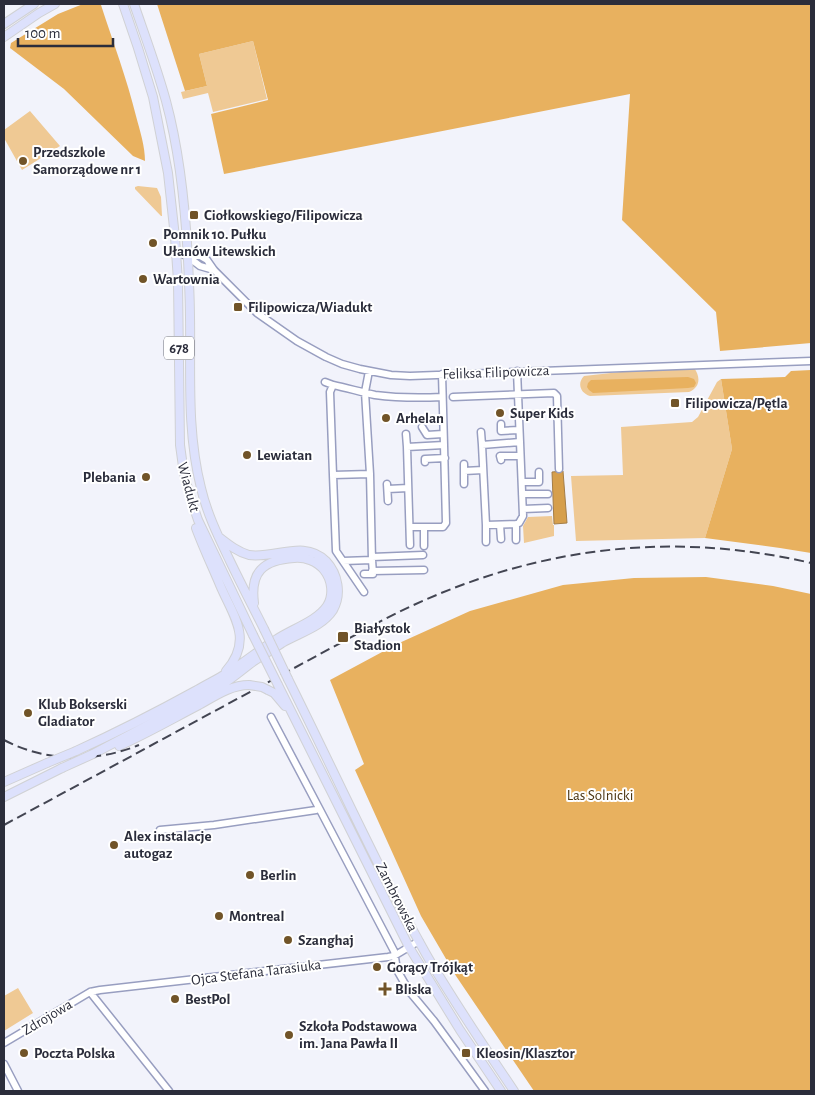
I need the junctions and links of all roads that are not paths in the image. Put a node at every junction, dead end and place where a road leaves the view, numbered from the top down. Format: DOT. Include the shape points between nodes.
graph roads {
  1 [pos="34,4"];
  2 [pos="55,4"];
  3 [pos="122,4"];
  4 [pos="134,4"];
  5 [pos="4,24"];
  6 [pos="4,37"];
  7 [pos="154,62"];
  8 [pos="144,65"];
  9 [pos="176,252"];
  10 [pos="187,256"];
  11 [pos="811,360"];
  12 [pos="369,371"];
  13 [pos="517,371"];
  14 [pos="442,374"];
  15 [pos="325,382"];
  16 [pos="333,384"];
  17 [pos="365,392"];
  18 [pos="518,394"];
  19 [pos="442,397"];
  20 [pos="453,397"];
  21 [pos="501,424"];
  22 [pos="422,427"];
  23 [pos="519,430"];
  24 [pos="481,432"];
  25 [pos="406,434"];
  26 [pos="443,434"];
  27 [pos="520,442"];
  28 [pos="482,445"];
  29 [pos="444,446"];
  30 [pos="407,447"];
  31 [pos="520,456"];
  32 [pos="444,458"];
  33 [pos="501,460"];
  34 [pos="425,462"];
  35 [pos="559,469"];
  36 [pos="483,470"];
  37 [pos="539,472"];
  38 [pos="370,474"];
  39 [pos="333,475"];
  40 [pos="522,482"];
  41 [pos="464,484"];
  42 [pos="408,488"];
  43 [pos="522,494"];
  44 [pos="548,494"];
  45 [pos="388,502"];
  46 [pos="548,508"];
  47 [pos="523,509"];
  48 [pos="195,511"];
  49 [pos="500,524"];
  50 [pos="516,524"];
  51 [pos="486,525"];
  52 [pos="410,526"];
  53 [pos="424,527"];
  54 [pos="218,537"];
  55 [pos="501,539"];
  56 [pos="516,540"];
  57 [pos="486,542"];
  58 [pos="410,545"];
  59 [pos="424,546"];
  60 [pos="423,555"];
  61 [pos="372,559"];
  62 [pos="343,561"];
  63 [pos="424,570"];
  64 [pos="372,571"];
  65 [pos="364,574"];
  66 [pos="364,592"];
  67 [pos="254,610"];
  68 [pos="217,679"];
  69 [pos="296,694"];
  70 [pos="286,701"];
  71 [pos="271,718"];
  72 [pos="295,719"];
  73 [pos="93,754"];
  74 [pos="4,782"];
  75 [pos="4,797"];
  76 [pos="320,808"];
  77 [pos="160,830"];
  78 [pos="419,941"];
  79 [pos="409,948"];
  80 [pos="394,956"];
  81 [pos="90,992"];
  82 [pos="4,1043"];
  83 [pos="4,1064"];
  84 [pos="18,1091"];
  85 [pos="169,1091"];
  86 [pos="485,1091"];
  87 [pos="501,1091"];
  88 [pos="514,1091"];
  1 -- 5 [label="main road"];
  2 -- 6 [label="main road"];
  3 -- 8 [label="main road, 678"];
  4 -- 7 [label="main road, 678"];
  7 -- 8 [label="main road"];
  7 -- 10 [label="main road, 678" via="178,155"];
  8 -- 9 [label="main road, 678" via="163,148"];
  9 -- 10 [label="street, Feliksa Filipowicza"];
  9 -- 48 [label="main road, Wiadukt / 678" via="180,445"];
  10 -- 12 [label="street, Feliksa Filipowicza" via="200,266 214,270 257,313 297,341 342,364"];
  10 -- 54 [label="main road, Wiadukt / 678" via="193,446 201,490"];
  11 -- 13 [label="street, Feliksa Filipowicza"];
  12 -- 14 [label="street, Feliksa Filipowicza" via="410,376"];
  12 -- 17 [label="street"];
  13 -- 14 [label="street, Feliksa Filipowicza"];
  13 -- 18 [label="street"];
  14 -- 19 [label="street"];
  15 -- 16 [label="street"];
  16 -- 17 [label="street"];
  16 -- 39 [label="street" via="330,392"];
  17 -- 19 [label="street" via="414,398"];
  17 -- 38 [label="street"];
  18 -- 20 [label="street"];
  18 -- 23 [label="street"];
  18 -- 35 [label="street" via="554,393 556,396"];
  19 -- 26 [label="street"];
  21 -- 23 [label="street" via="501,431"];
  22 -- 26 [label="street" via="427,435"];
  23 -- 27 [label="street"];
  24 -- 28 [label="street"];
  25 -- 30 [label="street"];
  26 -- 29 [label="street"];
  27 -- 28 [label="street"];
  27 -- 31 [label="street"];
  28 -- 36 [label="street"];
  29 -- 30 [label="street"];
  29 -- 32 [label="street"];
  30 -- 42 [label="street"];
  31 -- 33 [label="street" via="500,456"];
  31 -- 40 [label="street"];
  32 -- 34 [label="street" via="424,459"];
  32 -- 53 [label="street" via="446,523 442,527"];
  36 -- 41 [label="street" via="464,467"];
  36 -- 51 [label="street"];
  37 -- 40 [label="street" via="539,482"];
  38 -- 39 [label="street"];
  38 -- 61 [label="street"];
  39 -- 62 [label="street" via="336,548"];
  40 -- 43 [label="street"];
  42 -- 45 [label="street" via="388,486"];
  42 -- 52 [label="street"];
  43 -- 44 [label="street"];
  43 -- 47 [label="street"];
  46 -- 47 [label="street"];
  47 -- 50 [label="street" via="523,516"];
  48 -- 68 [label="main road" via="196,528 239,630 236,658"];
  48 -- 70 [label="main road, Wiadukt / 678, bridge"];
  49 -- 50 [label="street"];
  49 -- 51 [label="street"];
  49 -- 55 [label="street"];
  50 -- 56 [label="street"];
  51 -- 57 [label="street"];
  52 -- 53 [label="street"];
  52 -- 58 [label="street"];
  53 -- 59 [label="street"];
  54 -- 67 [label="main road, Wiadukt / 678"];
  54 -- 73 [label="main road" via="232,548 250,555 299,550 322,557 337,581 337,599 332,611 321,622 259,657 223,684"];
  60 -- 61 [label="street"];
  61 -- 62 [label="street"];
  61 -- 64 [label="street"];
  62 -- 66 [label="street"];
  63 -- 64 [label="street"];
  64 -- 65 [label="street" via="372,574"];
  67 -- 68 [label="main road" via="252,593 255,578 269,563 305,558 318,564 330,580 329,601 320,613"];
  67 -- 69 [label="main road, Wiadukt / 678, bridge"];
  68 -- 74 [label="main road, bridge" via="119,732"];
  69 -- 78 [label="main road, Zambrowska / 678"];
  70 -- 72 [label="main road, Zambrowska / 678"];
  71 -- 76 [label="street, Zambrowska"];
  72 -- 73 [label="main road, bridge" via="274,693 262,687 242,685 226,690 120,745"];
  72 -- 79 [label="main road, Zambrowska / 678"];
  73 -- 75 [label="main road, bridge"];
  76 -- 77 [label="street"];
  76 -- 80 [label="street, Zambrowska"];
  78 -- 79 [label="street, Ojca Stefana Tarasiuka"];
  78 -- 88 [label="main road, Zambrowska / 678"];
  79 -- 80 [label="street, Ojca Stefana Tarasiuka"];
  79 -- 87 [label="main road, Zambrowska / 678"];
  80 -- 81 [label="street, Ojca Stefana Tarasiuka"];
  80 -- 86 [label="street, Zambrowska" via="399,975 409,991"];
  81 -- 82 [label="street, Zdrojowa"];
  81 -- 85 [label="street"];
  83 -- 84 [label="street"];
}
